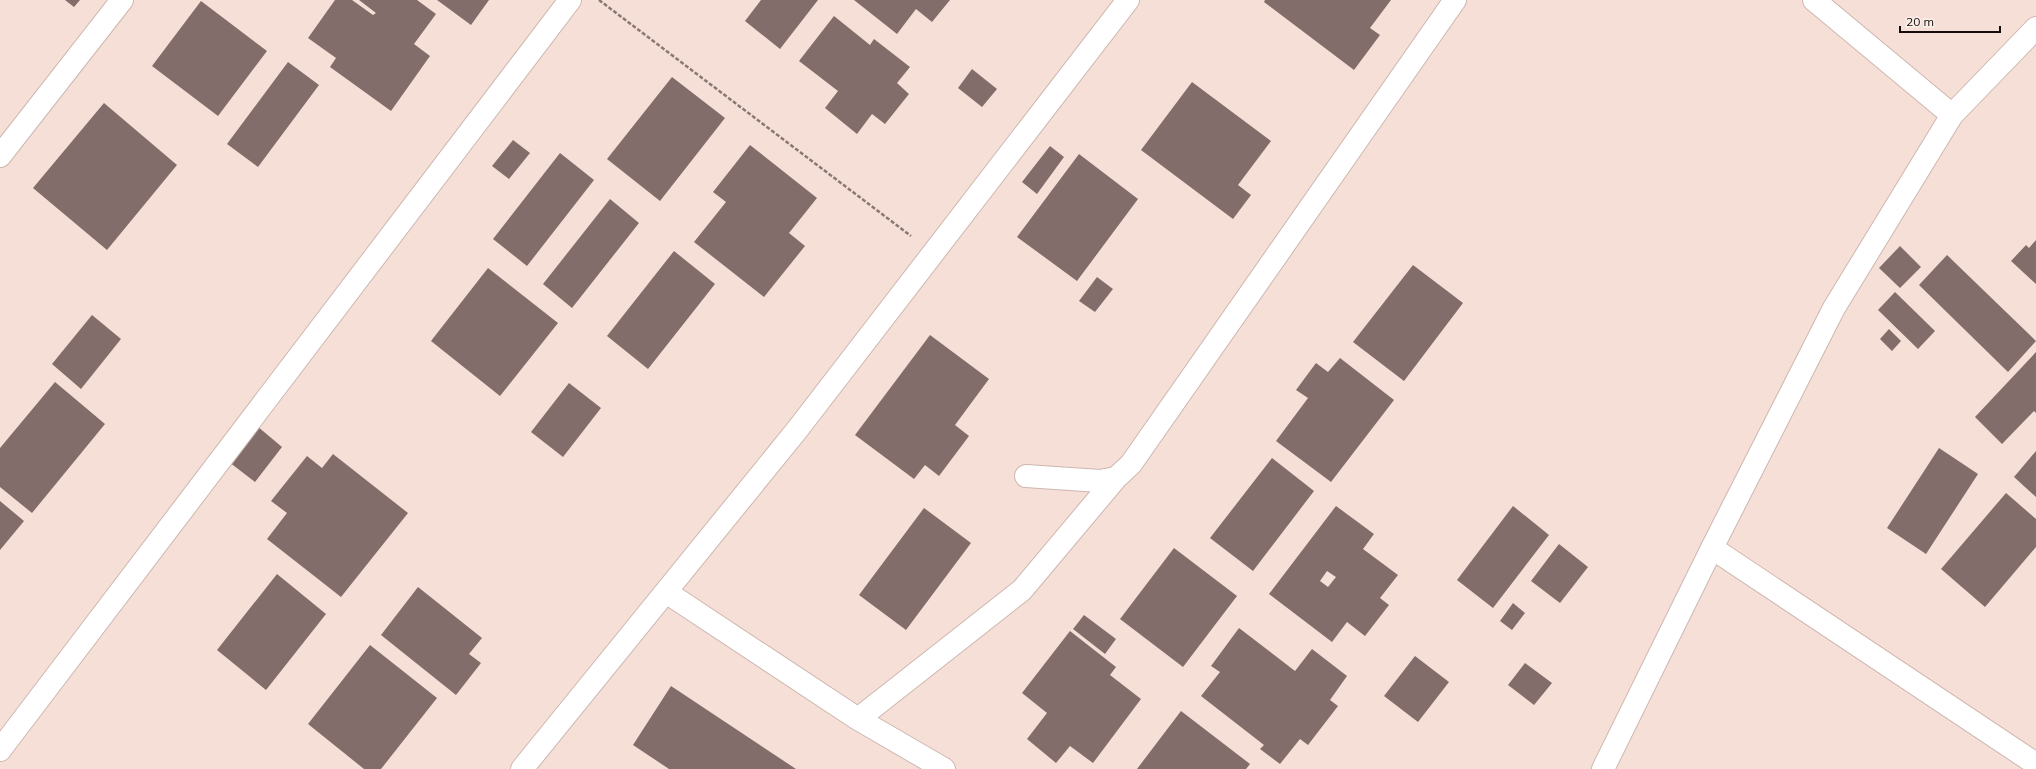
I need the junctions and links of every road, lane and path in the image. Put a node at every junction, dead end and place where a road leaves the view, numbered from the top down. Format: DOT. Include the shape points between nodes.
graph roads {
  1 [pos="122,0"];
  2 [pos="570,0"];
  3 [pos="599,0"];
  4 [pos="1128,0"];
  5 [pos="1455,0"];
  6 [pos="1814,0"];
  7 [pos="2036,28"];
  8 [pos="1952,115"];
  9 [pos="0,156"];
  10 [pos="933,252"];
  11 [pos="1026,476"];
  12 [pos="1116,478"];
  13 [pos="1712,548"];
  14 [pos="666,592"];
  15 [pos="858,719"];
  16 [pos="0,750"];
  17 [pos="2036,764"];
  18 [pos="522,769"];
  19 [pos="944,769"];
  20 [pos="1603,769"];
  1 -- 9 [label="street"];
  2 -- 16 [label="street"];
  3 -- 10 [label="path"];
  4 -- 10 [label="street"];
  5 -- 12 [label="street" via="1131,464"];
  6 -- 8 [label="street"];
  7 -- 8 [label="street"];
  8 -- 13 [label="street" via="1834,308"];
  10 -- 14 [label="street" via="797,430"];
  11 -- 12 [label="street" via="1100,481"];
  12 -- 15 [label="street" via="1022,590"];
  13 -- 17 [label="street"];
  13 -- 20 [label="street"];
  14 -- 15 [label="street"];
  14 -- 18 [label="street"];
  15 -- 19 [label="street"];
}
